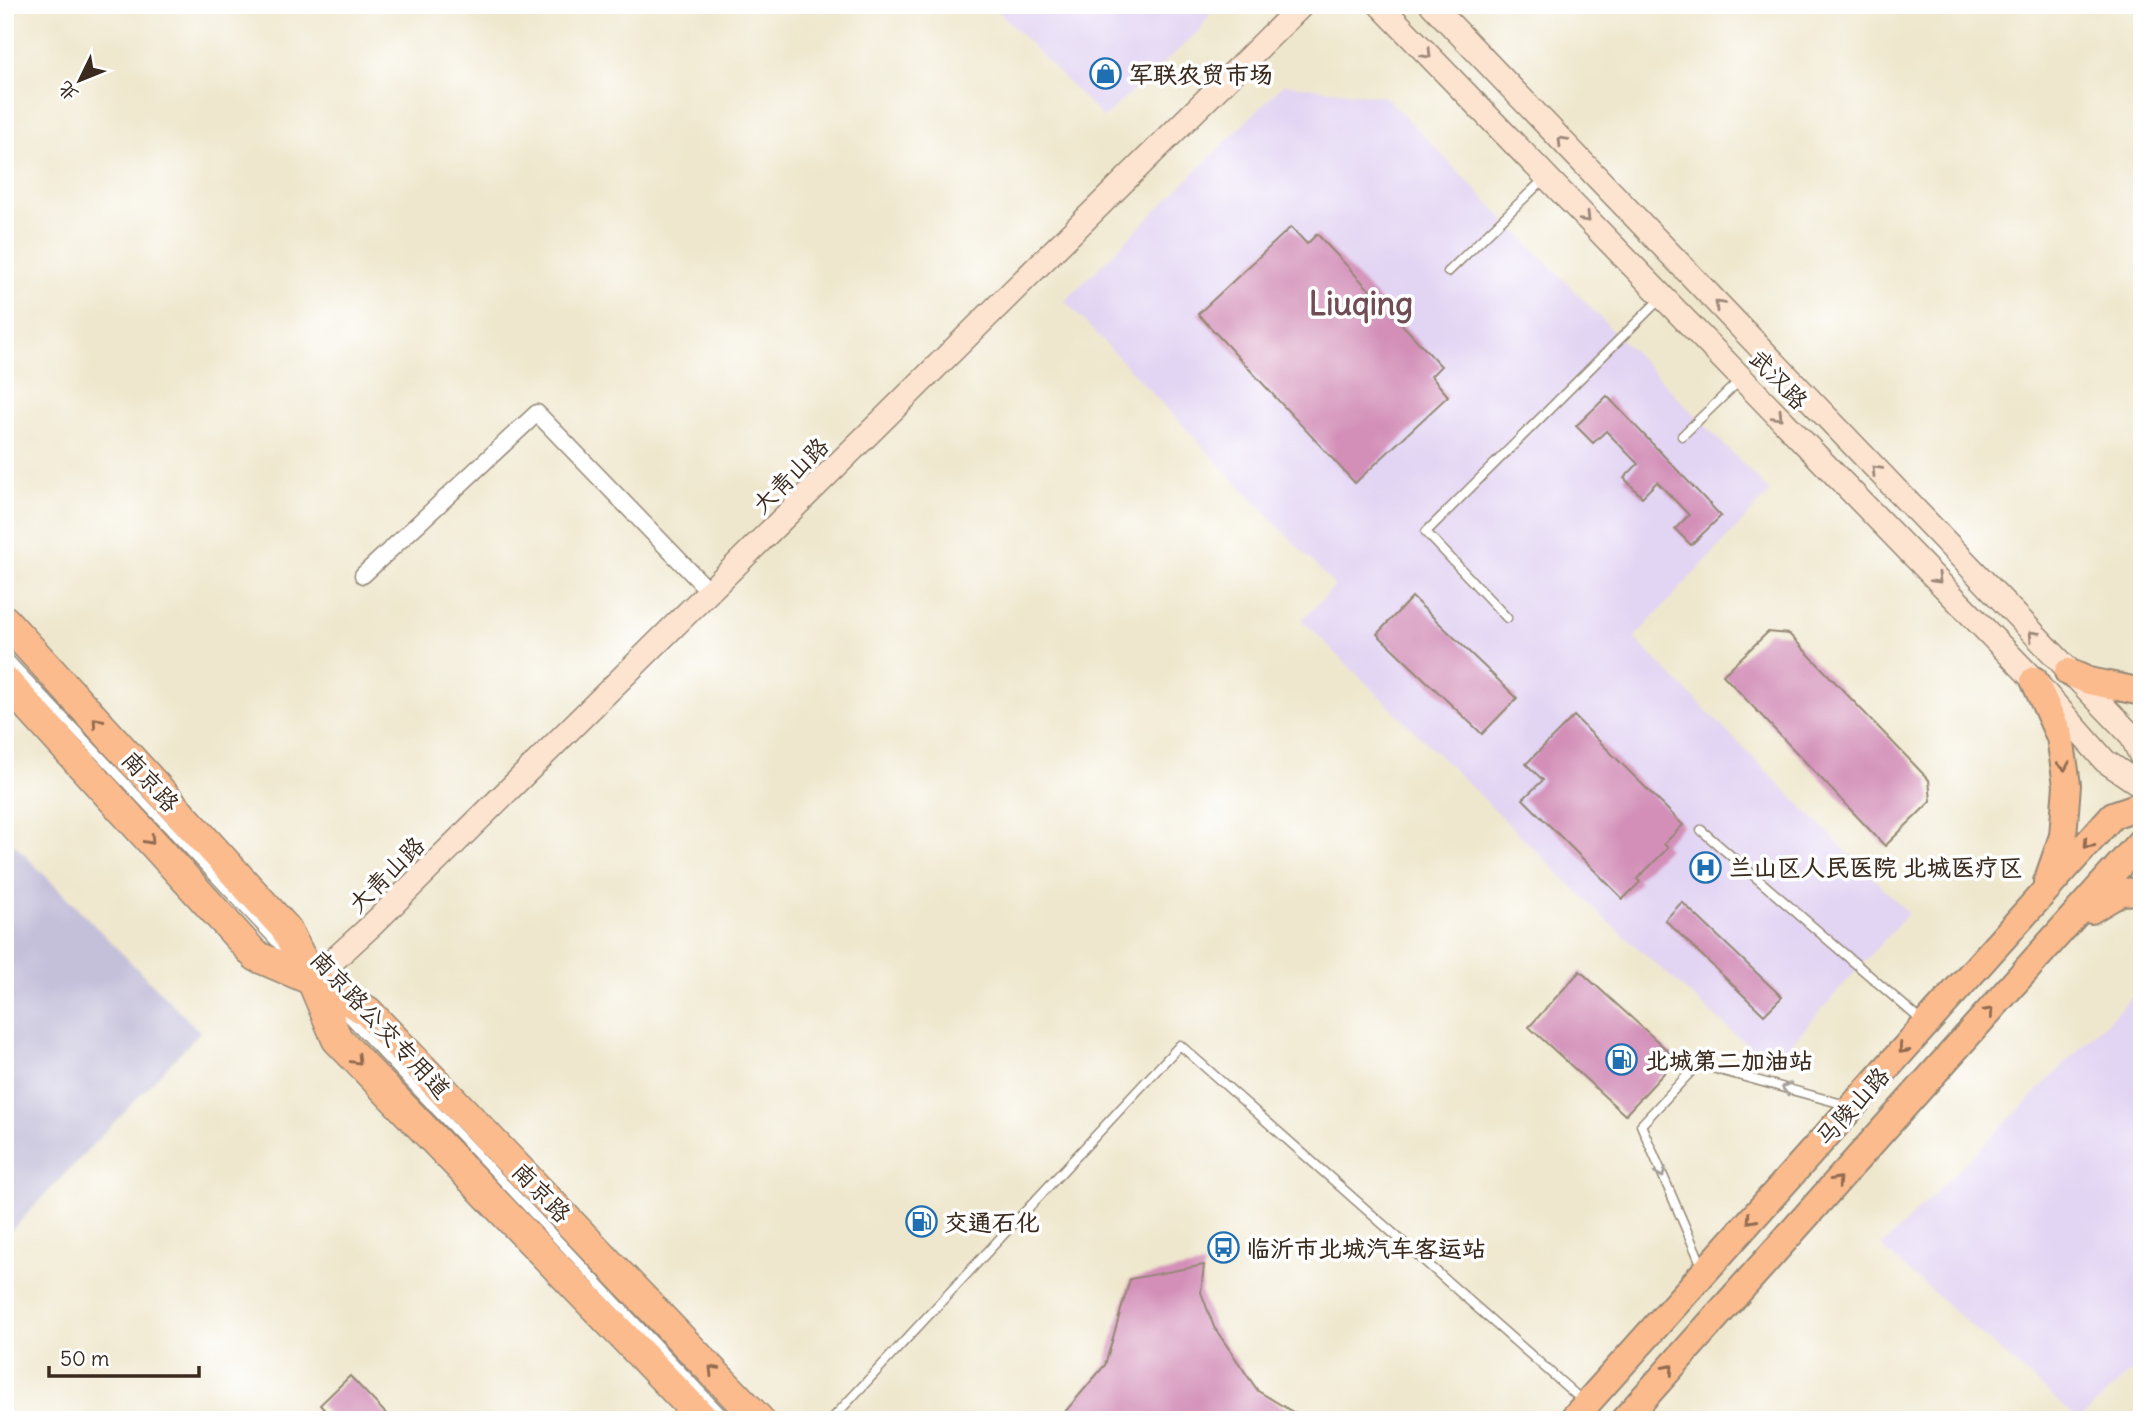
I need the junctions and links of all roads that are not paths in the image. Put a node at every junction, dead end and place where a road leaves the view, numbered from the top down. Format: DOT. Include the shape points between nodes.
graph roads {
  1 [pos="1302,5"];
  2 [pos="1380,5"];
  3 [pos="1432,5"];
  4 [pos="1546,177"];
  5 [pos="1448,272"];
  6 [pos="1662,296"];
  7 [pos="1741,378"];
  8 [pos="1682,436"];
  9 [pos="363,575"];
  10 [pos="709,591"];
  11 [pos="1507,618"];
  12 [pos="5,621"];
  13 [pos="5,655"];
  14 [pos="2068,671"];
  15 [pos="2034,680"];
  16 [pos="5,681"];
  17 [pos="2142,692"];
  18 [pos="2142,758"];
  19 [pos="2142,786"];
  20 [pos="2142,805"];
  21 [pos="1701,831"];
  22 [pos="2142,840"];
  23 [pos="2142,891"];
  24 [pos="2043,893"];
  25 [pos="2066,926"];
  26 [pos="312,980"];
  27 [pos="1926,1024"];
  28 [pos="1852,1106"];
  29 [pos="1704,1271"];
  30 [pos="1579,1412"];
  31 [pos="704,1420"];
  32 [pos="728,1420"];
  33 [pos="759,1420"];
  34 [pos="831,1420"];
  35 [pos="1624,1420"];
  1 -- 10 [label="main road, 大青山路"];
  2 -- 4 [label="main road, 武汉路, one-way"];
  14 -- 3 [label="main road, 武汉路, one-way"];
  4 -- 5 [label="lane"];
  4 -- 6 [label="main road, 武汉路, one-way"];
  6 -- 7 [label="main road, 武汉路"];
  6 -- 11 [label="lane" via="1426,532"];
  7 -- 8 [label="lane"];
  7 -- 15 [label="main road, 武汉路, one-way"];
  9 -- 10 [label="street" via="537,413"];
  10 -- 26 [label="main road, 大青山路"];
  26 -- 12 [label="highway, 南京路, one-way" via="286,929"];
  13 -- 26 [label="lane, 南京路公交专用道"];
  14 -- 17 [label="main road" via="2089,681"];
  14 -- 18 [label="main road, 武汉路" via="2131,735"];
  15 -- 19 [label="main road, 武汉路" via="2105,761"];
  15 -- 24 [label="main road, one-way" via="2060,737 2067,785 2063,836"];
  16 -- 26 [label="highway, 南京路, one-way" via="256,956"];
  20 -- 24 [label="main road, 马陵山路, one-way" via="2113,815"];
  21 -- 27 [label="lane"];
  22 -- 25 [label="main road, 马陵山路"];
  23 -- 25 [label="main road" via="2121,892"];
  24 -- 27 [label="main road, 马陵山路"];
  35 -- 25 [label="main road, 马陵山路, one-way"];
  26 -- 31 [label="highway, 南京路, one-way" via="337,1039"];
  26 -- 32 [label="lane, 南京路公交专用道"];
  33 -- 26 [label="highway, 南京路, one-way" via="367,1011"];
  27 -- 28 [label="main road, 马陵山路, one-way"];
  28 -- 29 [label="main road, 马陵山路, one-way"];
  28 -- 29 [label="lane, one-way" via="1698,1064 1640,1125"];
  29 -- 30 [label="main road, 马陵山路"];
  30 -- 34 [label="lane" via="1180,1045"];
}
